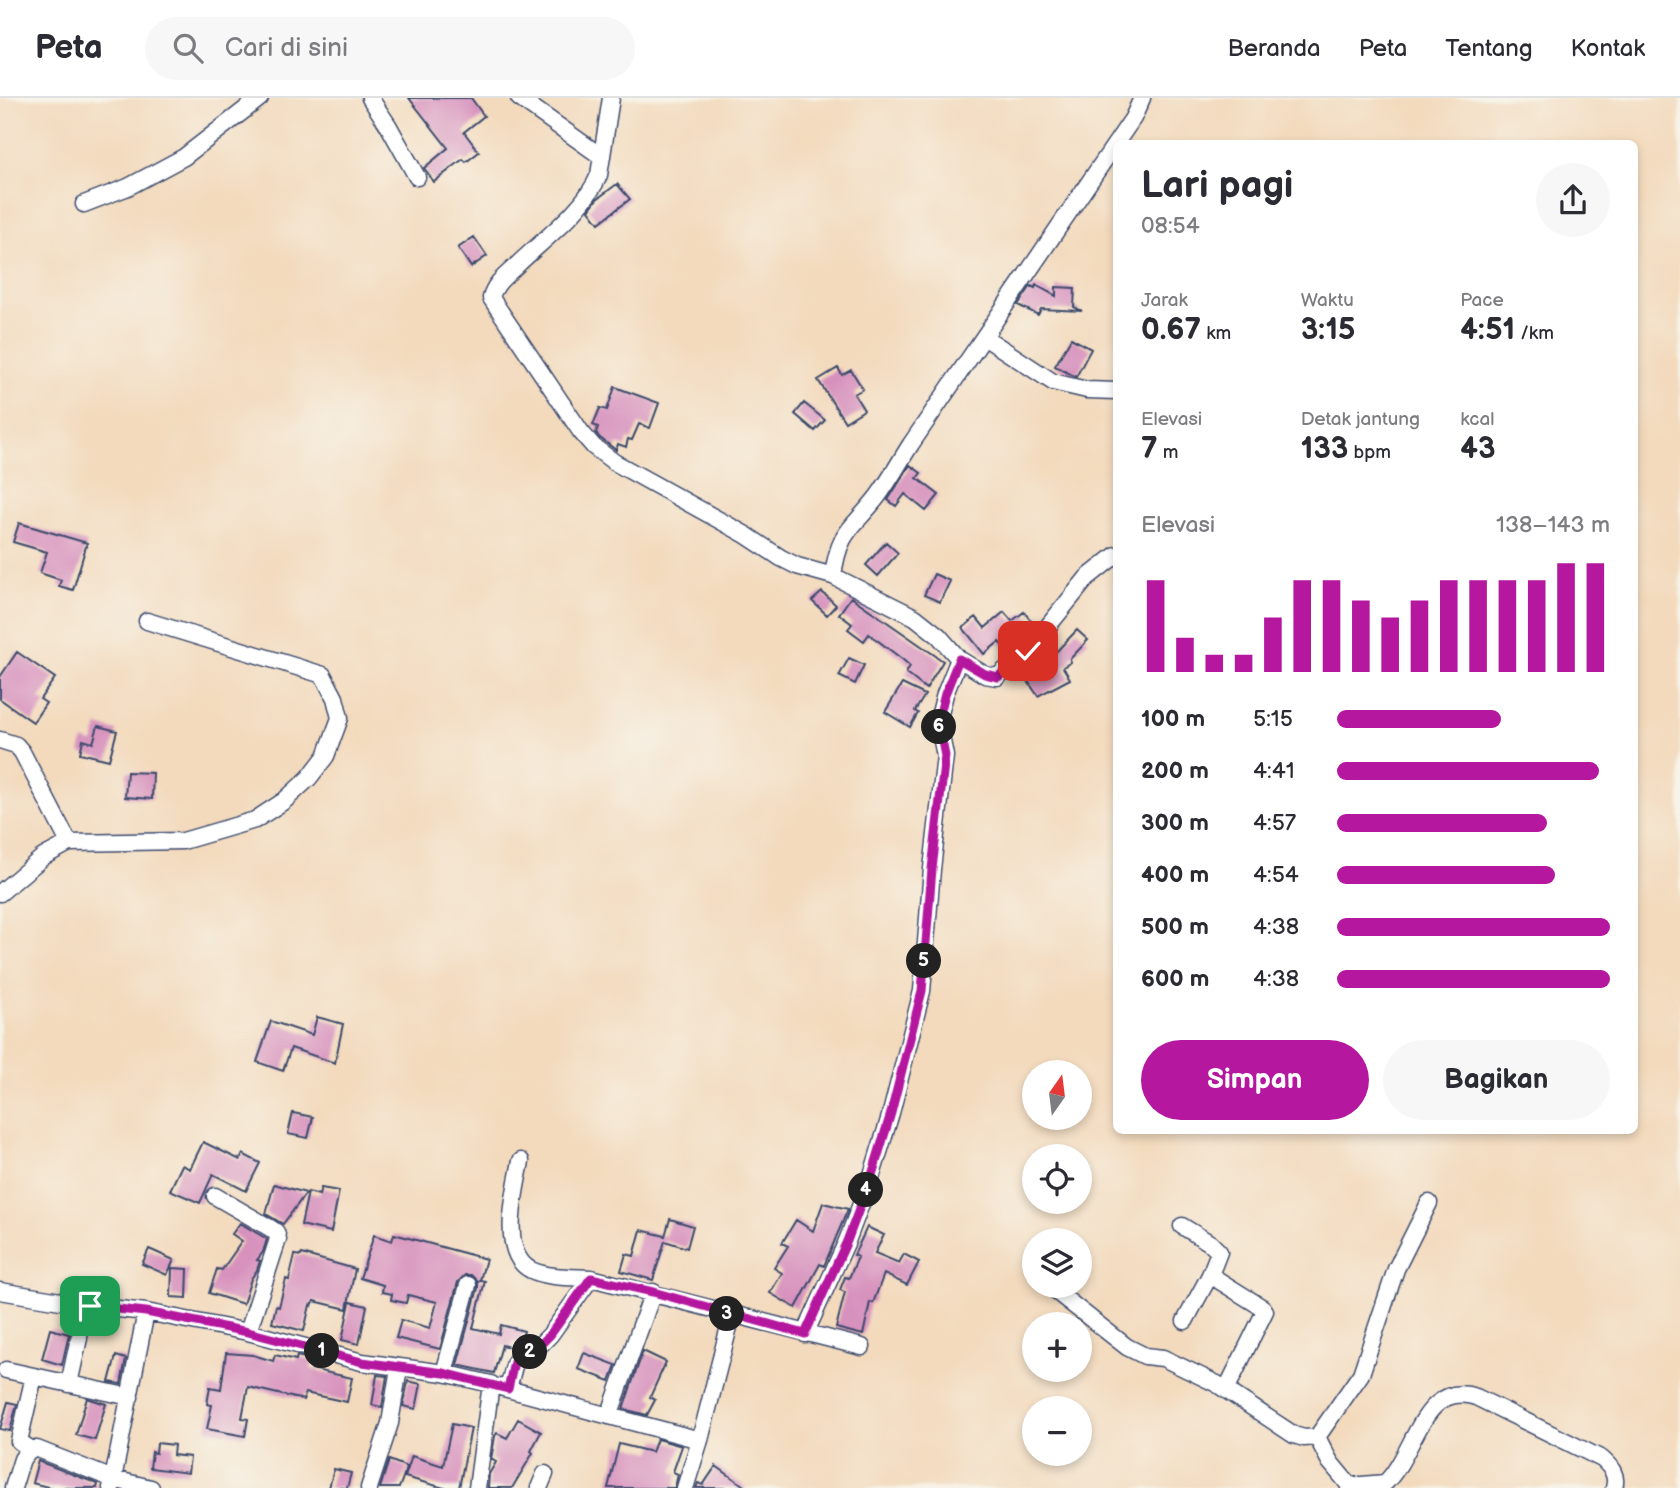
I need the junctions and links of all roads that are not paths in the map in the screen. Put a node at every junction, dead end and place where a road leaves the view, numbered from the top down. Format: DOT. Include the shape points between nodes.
graph roads {
  1 [pos="370,98"];
  2 [pos="519,98"];
  3 [pos="611,98"];
  4 [pos="1142,98"];
  5 [pos="255,99"];
  6 [pos="1118,140"];
  7 [pos="1113,147"];
  8 [pos="602,157"];
  9 [pos="417,177"];
  10 [pos="84,204"];
  11 [pos="984,337"];
  12 [pos="1113,391"];
  13 [pos="1113,557"];
  14 [pos="833,576"];
  15 [pos="146,621"];
  16 [pos="959,659"];
  17 [pos="0,740"];
  18 [pos="69,843"];
  19 [pos="0,893"];
  20 [pos="521,1161"];
  21 [pos="215,1196"];
  22 [pos="1429,1203"];
  23 [pos="1182,1226"];
  24 [pos="1210,1275"];
  25 [pos="591,1278"];
  26 [pos="468,1285"];
  27 [pos="0,1291"];
  28 [pos="653,1292"];
  29 [pos="1064,1298"];
  30 [pos="146,1312"];
  31 [pos="732,1315"];
  32 [pos="1185,1321"];
  33 [pos="248,1332"];
  34 [pos="805,1334"];
  35 [pos="79,1338"];
  36 [pos="862,1347"];
  37 [pos="399,1368"];
  38 [pos="6,1370"];
  39 [pos="444,1373"];
  40 [pos="34,1376"];
  41 [pos="69,1384"];
  42 [pos="491,1384"];
  43 [pos="508,1389"];
  44 [pos="1226,1390"];
  45 [pos="130,1397"];
  46 [pos="609,1416"];
  47 [pos="1317,1437"];
  48 [pos="700,1440"];
  49 [pos="30,1449"];
  50 [pos="112,1483"];
  51 [pos="1349,1487"];
  52 [pos="13,1488"];
  53 [pos="151,1488"];
  54 [pos="369,1488"];
  55 [pos="477,1488"];
  56 [pos="685,1488"];
  57 [pos="1614,1488"];
  1 -- 9 [label="street"];
  2 -- 8 [label="street"];
  3 -- 8 [label="street"];
  4 -- 6 [label="street"];
  5 -- 10 [label="street" via="184,157"];
  7 -- 11 [label="street"];
  8 -- 14 [label="street" via="589,194 497,284 493,303 594,447 781,558"];
  11 -- 12 [label="street" via="1053,382"];
  11 -- 14 [label="street" via="878,496 848,528"];
  13 -- 16 [label="street" via="1087,578 1028,651 998,677"];
  14 -- 16 [label="street" via="915,617"];
  15 -- 18 [label="street" via="323,674 340,718 333,739 309,778 255,820 183,841"];
  16 -- 34 [label="street" via="938,721 945,756 922,991 872,1175"];
  17 -- 18 [label="street" via="22,752"];
  18 -- 19 [label="street" via="43,857"];
  20 -- 25 [label="street" via="510,1230 520,1260 541,1273"];
  21 -- 33 [label="street" via="276,1232 278,1239"];
  22 -- 47 [label="street" via="1396,1269 1361,1374"];
  23 -- 24 [label="street" via="1219,1252"];
  24 -- 32 [label="street"];
  24 -- 44 [label="street" via="1265,1311"];
  25 -- 28 [label="street"];
  25 -- 43 [label="street" via="550,1335 514,1362"];
  26 -- 39 [label="street"];
  27 -- 30 [label="street"];
  28 -- 31 [label="street"];
  28 -- 46 [label="street"];
  29 -- 44 [label="street" via="1127,1347 1163,1358"];
  30 -- 33 [label="street"];
  30 -- 45 [label="street"];
  31 -- 34 [label="street"];
  31 -- 48 [label="street"];
  33 -- 37 [label="street"];
  34 -- 36 [label="street"];
  35 -- 41 [label="street"];
  37 -- 39 [label="street"];
  37 -- 54 [label="street" via="390,1423"];
  38 -- 40 [label="street"];
  39 -- 42 [label="street"];
  40 -- 41 [label="street"];
  40 -- 49 [label="street" via="19,1441"];
  41 -- 45 [label="street"];
  42 -- 43 [label="street"];
  42 -- 55 [label="street"];
  43 -- 46 [label="street"];
  44 -- 47 [label="street" via="1294,1436"];
  45 -- 50 [label="street"];
  46 -- 48 [label="street"];
  47 -- 51 [label="street"];
  48 -- 56 [label="street"];
  49 -- 50 [label="street"];
  49 -- 52 [label="street"];
  50 -- 53 [label="street"];
  51 -- 57 [label="street" via="1385,1483 1433,1406 1457,1393 1476,1397 1602,1459 1615,1475"];
}
